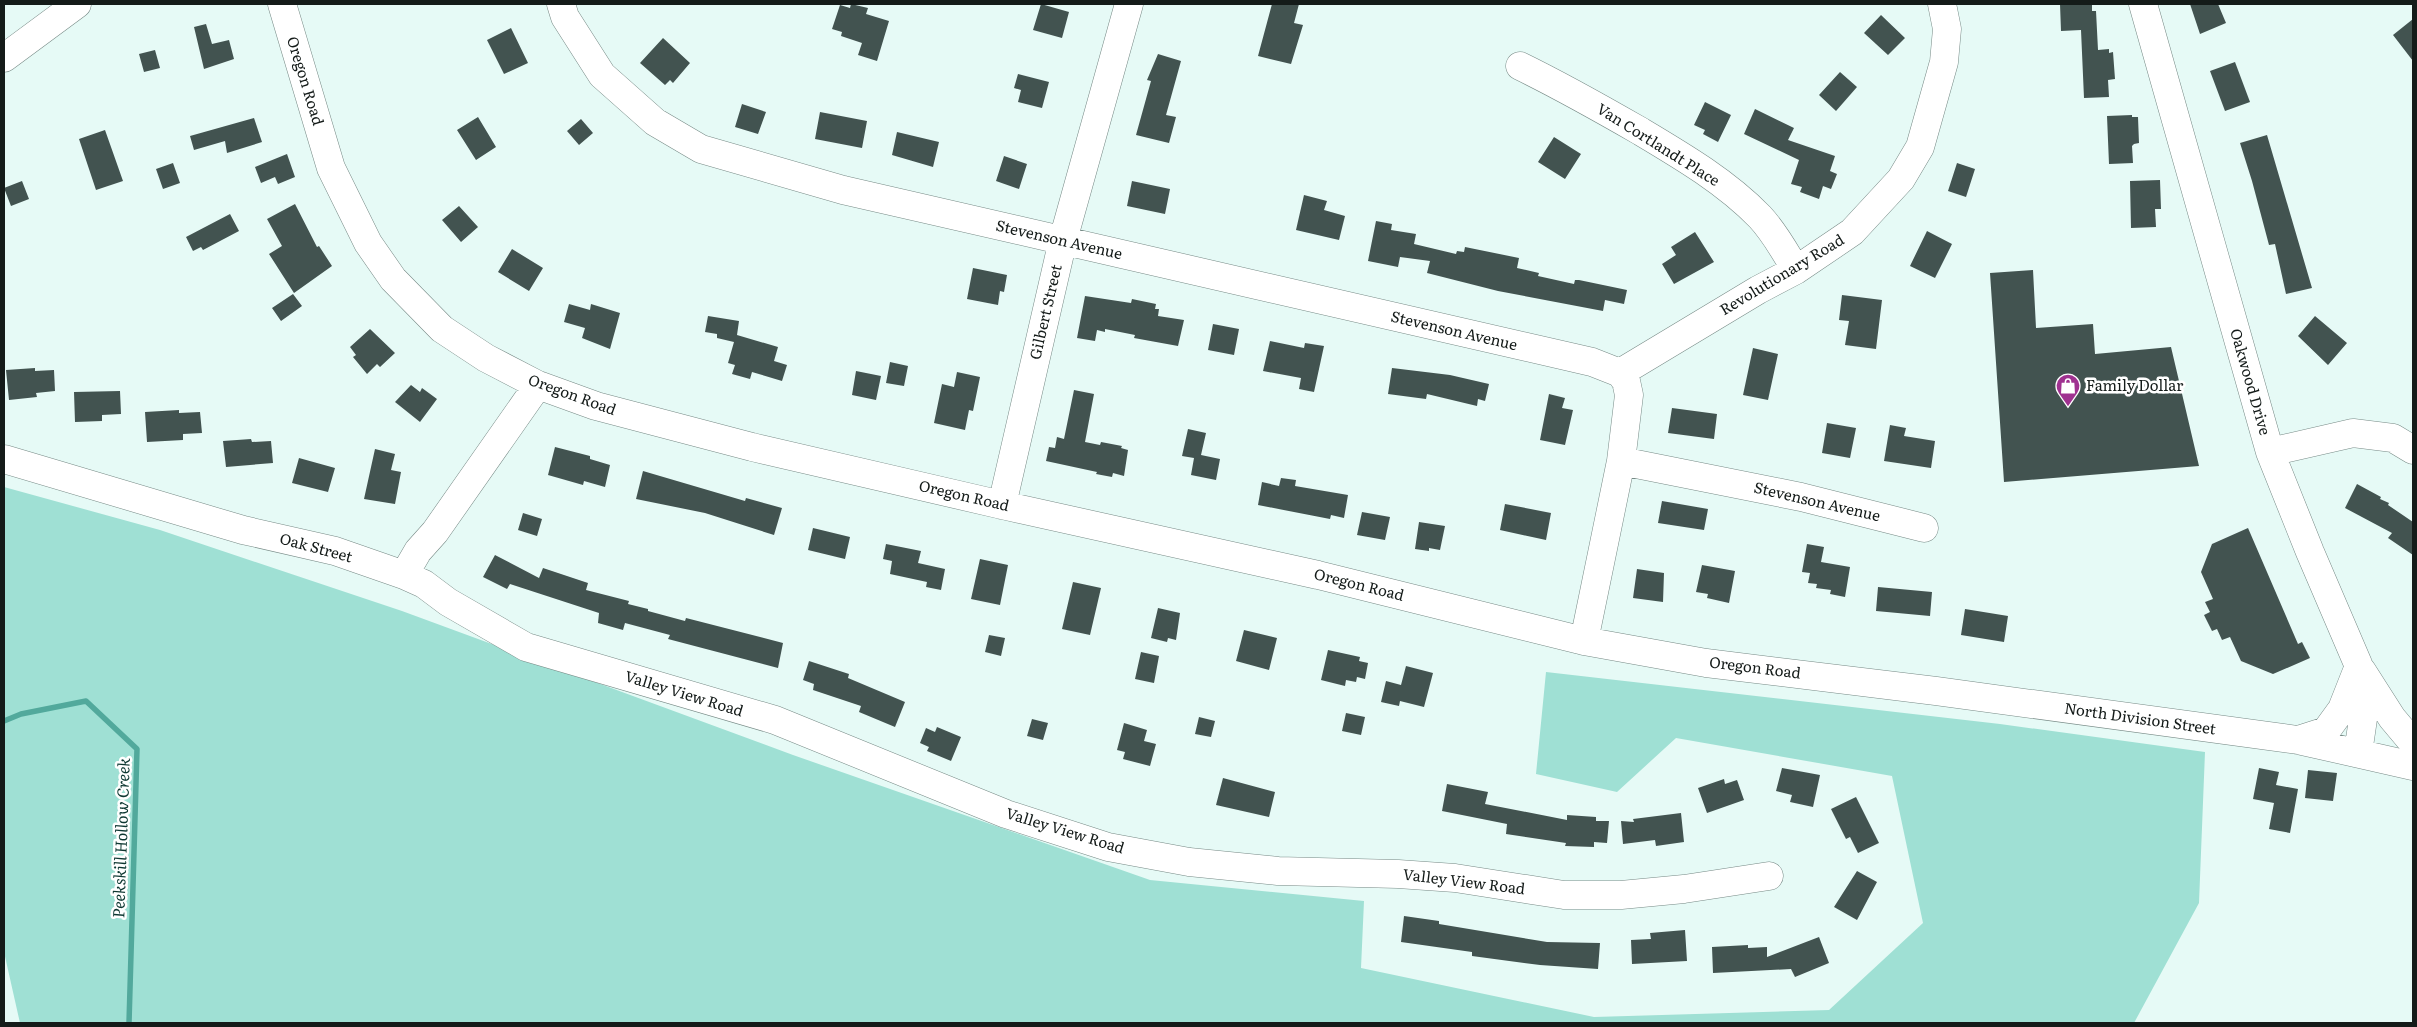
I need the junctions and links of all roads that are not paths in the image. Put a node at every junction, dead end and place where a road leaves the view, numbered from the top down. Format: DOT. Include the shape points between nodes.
graph roads {
  1 [pos="77,4"];
  2 [pos="282,4"];
  3 [pos="561,4"];
  4 [pos="1129,4"];
  5 [pos="1942,4"];
  6 [pos="2144,4"];
  7 [pos="4,58"];
  8 [pos="1520,66"];
  9 [pos="1063,240"];
  10 [pos="1796,270"];
  11 [pos="1620,373"];
  12 [pos="538,385"];
  13 [pos="2413,450"];
  14 [pos="2270,452"];
  15 [pos="4,459"];
  16 [pos="1621,461"];
  17 [pos="1002,506"];
  18 [pos="1924,528"];
  19 [pos="404,575"];
  20 [pos="1584,641"];
  21 [pos="2358,664"];
  22 [pos="1865,682"];
  23 [pos="2298,740"];
  24 [pos="2413,743"];
  25 [pos="2358,753"];
  26 [pos="2413,766"];
  27 [pos="1769,876"];
  1 -- 7 [label="street"];
  2 -- 12 [label="street, Oregon Road" via="331,168 368,243 393,279 442,329 486,358"];
  3 -- 9 [label="street, Stevenson Avenue" via="565,17 602,75 655,122 701,149 843,190"];
  4 -- 9 [label="street, Gilbert Street"];
  5 -- 10 [label="street, Revolutionary Road" via="1947,29 1944,62 1920,147 1901,179 1852,232"];
  6 -- 14 [label="street, Oakwood Drive"];
  8 -- 10 [label="street, Van Cortlandt Place" via="1674,151 1730,190 1760,217 1779,240"];
  9 -- 11 [label="street, Stevenson Avenue" via="1592,362"];
  9 -- 17 [label="street, Gilbert Street"];
  10 -- 11 [label="street, Revolutionary Road"];
  11 -- 16 [label="street" via="1626,381 1629,396"];
  12 -- 17 [label="street, Oregon Road" via="596,406 752,447"];
  12 -- 19 [label="street"];
  13 -- 14 [label="street" via="2393,438 2353,433"];
  14 -- 21 [label="street, Oakwood Drive"];
  15 -- 19 [label="street, Oak Street" via="243,530 334,551"];
  16 -- 18 [label="street, Stevenson Avenue" via="1801,497"];
  16 -- 20 [label="street"];
  17 -- 20 [label="street, Oregon Road" via="1318,575"];
  19 -- 27 [label="street, Valley View Road" via="526,647 775,720 1006,814 1108,846 1189,862 1278,871 1455,878 1564,895 1621,895"];
  20 -- 22 [label="street, Oregon Road" via="1706,663"];
  21 -- 23 [label="street" via="2354,683 2342,709 2326,731"];
  21 -- 24 [label="street" via="2392,718"];
  21 -- 25 [label="street, Oakwood Drive" via="2364,712"];
  22 -- 23 [label="street, North Division Street"];
  23 -- 25 [label="street, North Division Street"];
  25 -- 26 [label="street, North Division Street"];
}
